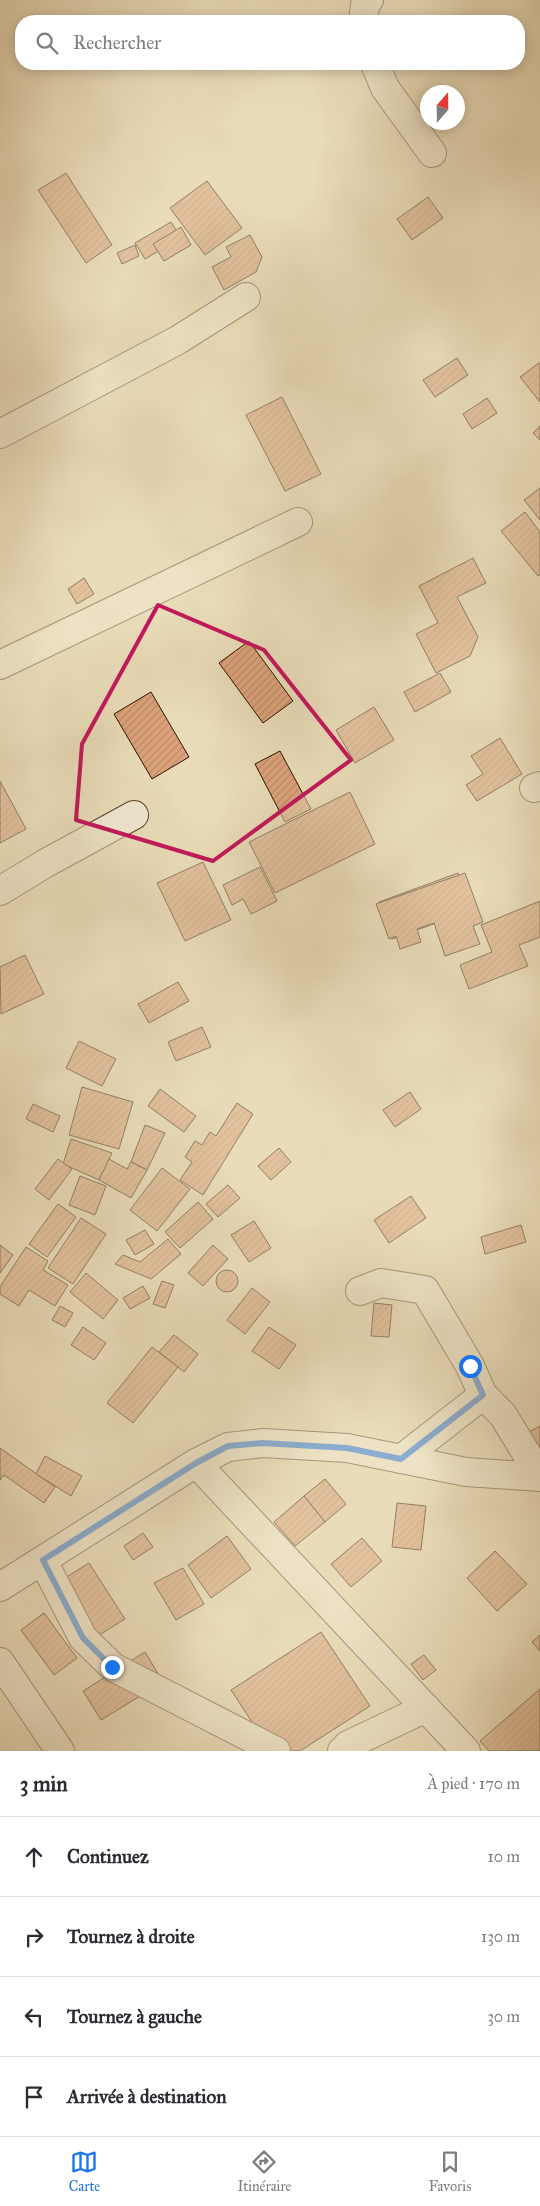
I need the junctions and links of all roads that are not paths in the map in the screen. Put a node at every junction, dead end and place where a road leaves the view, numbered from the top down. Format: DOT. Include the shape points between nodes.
graph roads {
  1 [pos="369,0"];
  2 [pos="364,15"];
  3 [pos="378,70"];
  4 [pos="432,153"];
  5 [pos="246,298"];
  6 [pos="0,434"];
  7 [pos="298,522"];
  8 [pos="0,666"];
  9 [pos="134,816"];
  10 [pos="0,891"];
  11 [pos="360,1291"];
  12 [pos="483,1395"];
  13 [pos="401,1459"];
  14 [pos="196,1463"];
  15 [pos="540,1476"];
  16 [pos="43,1560"];
  17 [pos="0,1587"];
  18 [pos="0,1662"];
  19 [pos="426,1708"];
  20 [pos="60,1751"];
  21 [pos="276,1751"];
  22 [pos="342,1751"];
  23 [pos="466,1751"];
  1 -- 2 [label="street"];
  3 -- 4 [label="street" via="385,88"];
  5 -- 6 [label="street" via="178,340"];
  7 -- 8 [label="street"];
  9 -- 10 [label="street"];
  11 -- 12 [label="street" via="381,1283 425,1290"];
  12 -- 13 [label="street"];
  12 -- 15 [label="street" via="503,1415"];
  13 -- 14 [label="street" via="347,1448 263,1443 228,1446"];
  13 -- 15 [label="street" via="466,1472"];
  14 -- 16 [label="street"];
  14 -- 19 [label="street"];
  16 -- 17 [label="street"];
  16 -- 21 [label="street" via="83,1638 112,1667"];
  18 -- 20 [label="street"];
  19 -- 22 [label="street" via="348,1745"];
  19 -- 23 [label="street"];
}
